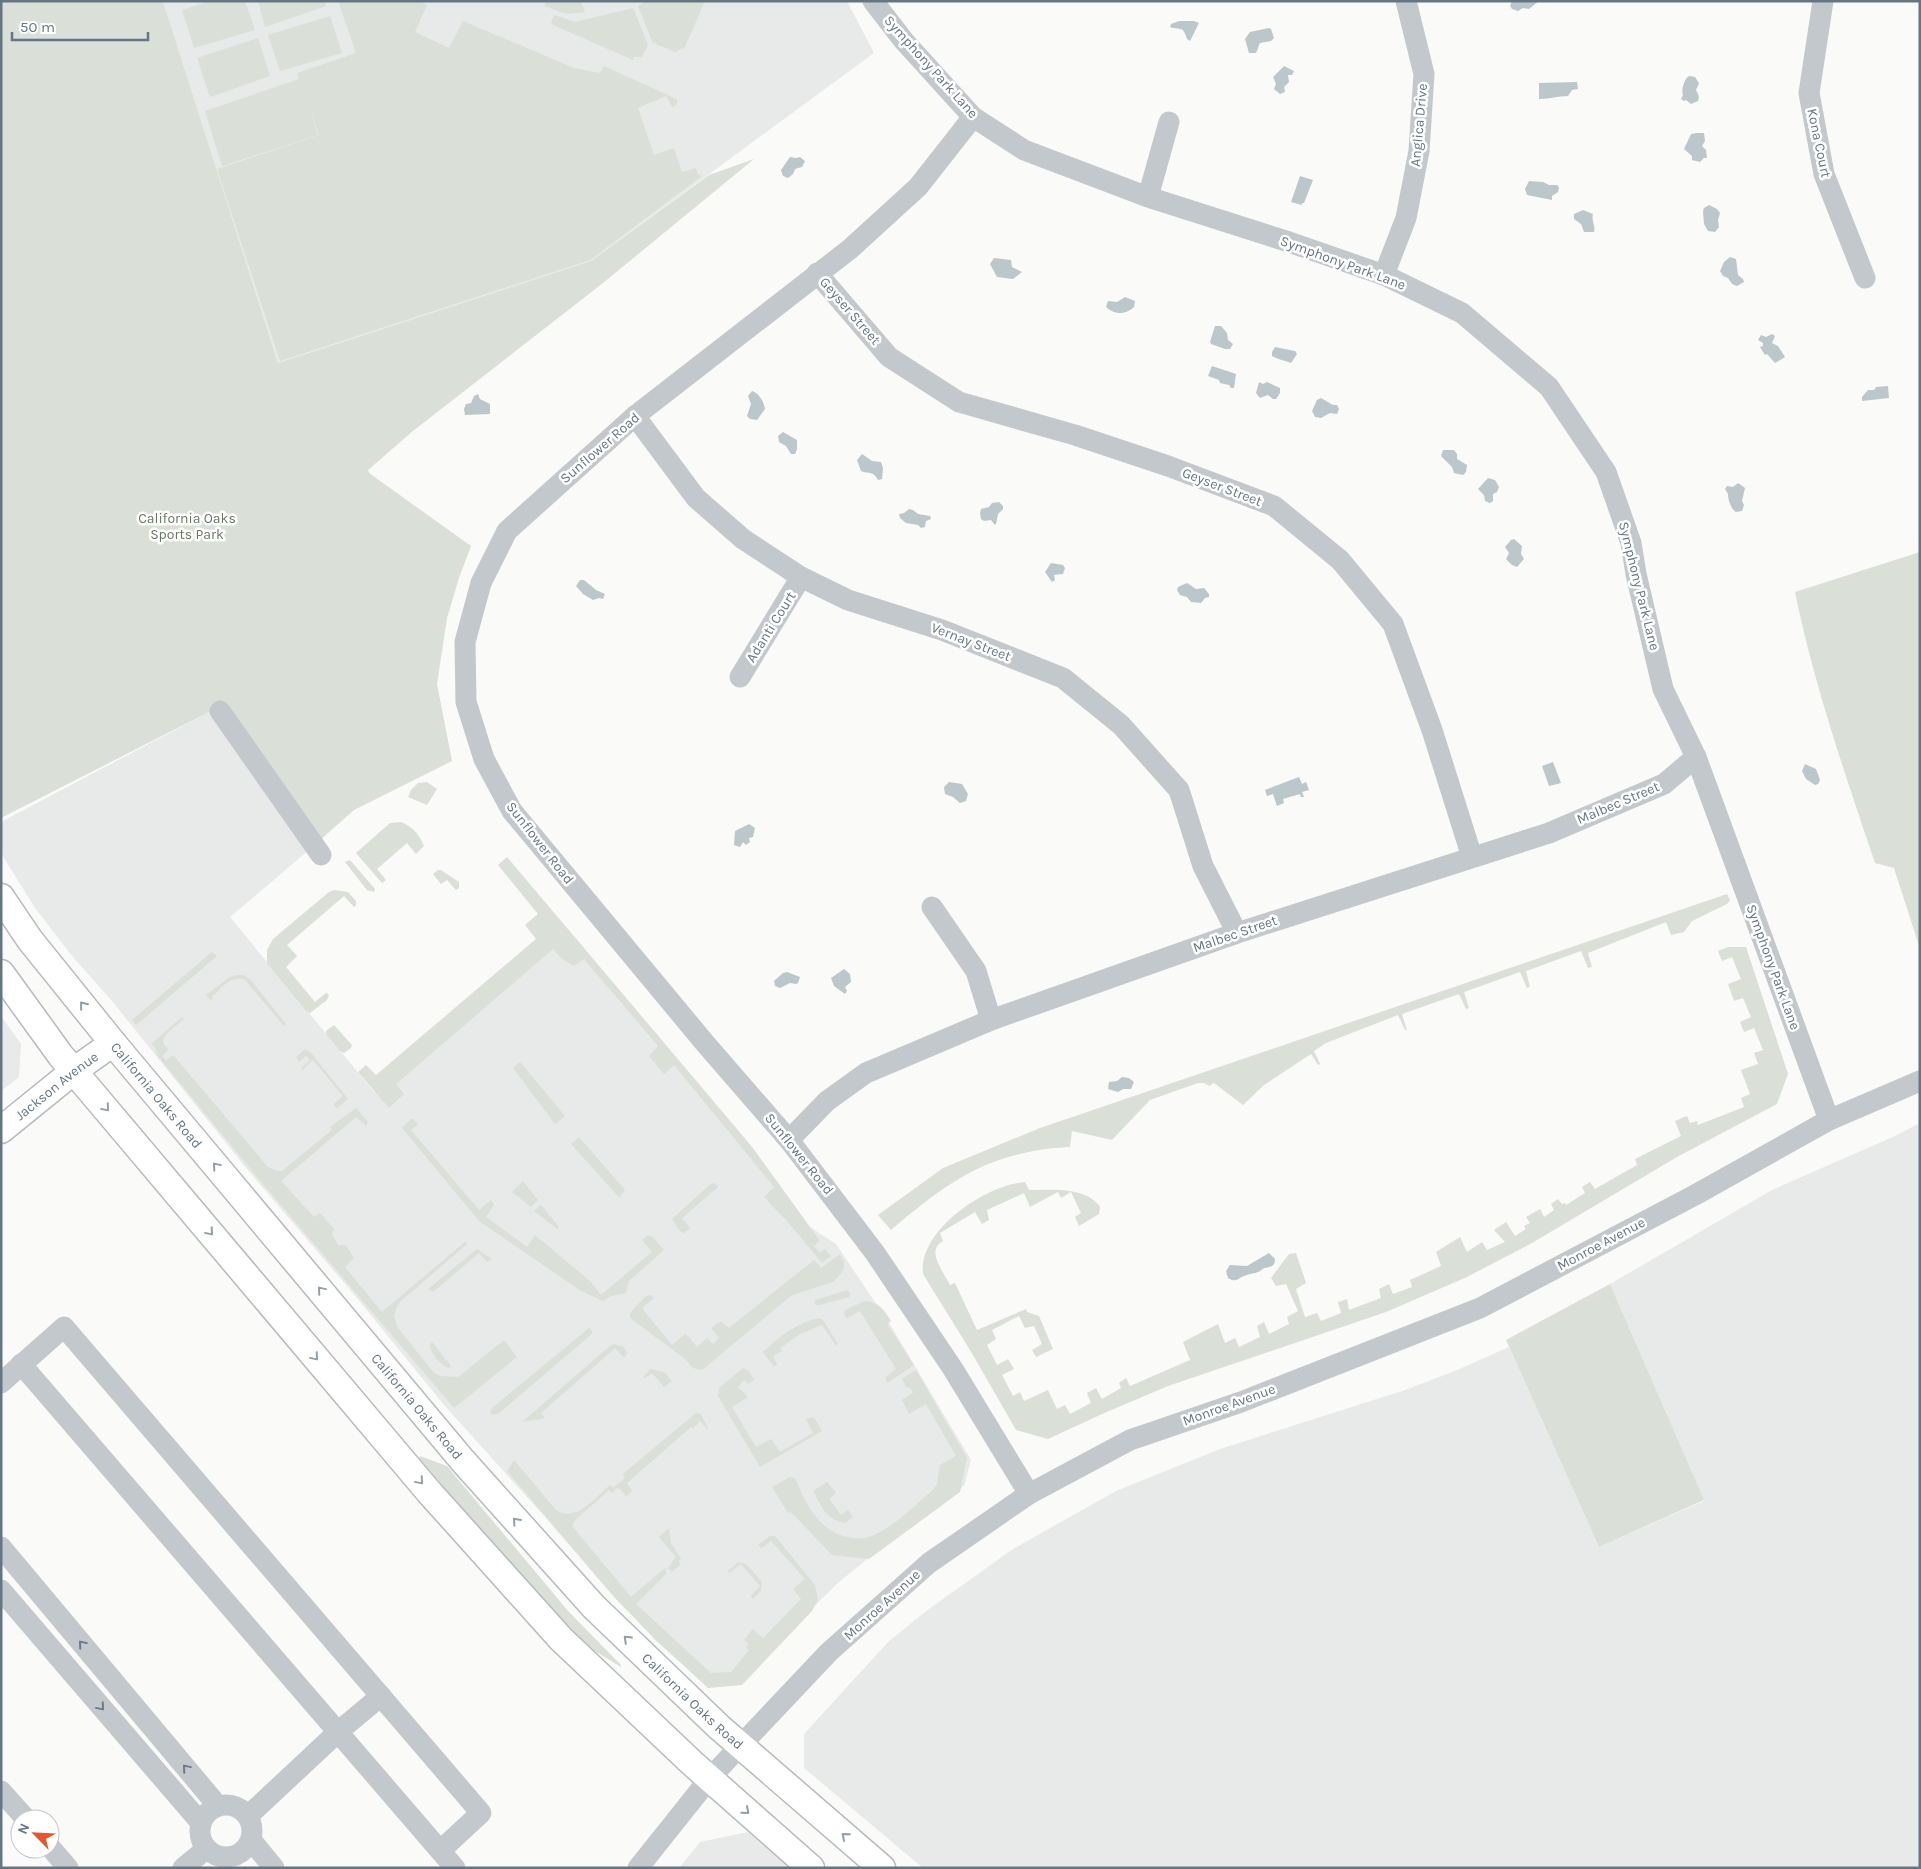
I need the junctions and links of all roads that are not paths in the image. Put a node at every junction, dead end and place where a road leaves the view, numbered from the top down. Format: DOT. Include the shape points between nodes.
graph roads {
  1 [pos="873,1"];
  2 [pos="1406,1"];
  3 [pos="1823,1"];
  4 [pos="973,117"];
  5 [pos="1169,122"];
  6 [pos="1148,197"];
  7 [pos="818,274"];
  8 [pos="1384,275"];
  9 [pos="1865,278"];
  10 [pos="635,416"];
  11 [pos="801,577"];
  12 [pos="740,677"];
  13 [pos="220,711"];
  14 [pos="1696,757"];
  15 [pos="321,855"];
  16 [pos="1472,857"];
  17 [pos="1,897"];
  18 [pos="932,907"];
  19 [pos="1237,933"];
  20 [pos="1,973"];
  21 [pos="991,1020"];
  22 [pos="113,1043"];
  23 [pos="75,1070"];
  24 [pos="1920,1081"];
  25 [pos="1829,1120"];
  26 [pos="1,1130"];
  27 [pos="789,1140"];
  28 [pos="22,1364"];
  29 [pos="1,1383"];
  30 [pos="1029,1494"];
  31 [pos="1,1547"];
  32 [pos="1,1590"];
  33 [pos="381,1696"];
  34 [pos="339,1731"];
  35 [pos="739,1745"];
  36 [pos="709,1779"];
  37 [pos="1,1791"];
  38 [pos="218,1806"];
  39 [pos="17,1809"];
  40 [pos="248,1816"];
  41 [pos="200,1823"];
  42 [pos="251,1840"];
  43 [pos="206,1849"];
  44 [pos="441,1850"];
  45 [pos="236,1862"];
  46 [pos="183,1868"];
  47 [pos="274,1868"];
  48 [pos="455,1868"];
  49 [pos="638,1868"];
  50 [pos="811,1868"];
  51 [pos="882,1868"];
  1 -- 4 [label="street, Symphony Park Lane" via="904,41"];
  2 -- 8 [label="street, Anglica Drive" via="1424,74 1419,151 1406,218"];
  3 -- 9 [label="street, Kona Court" via="1809,93 1824,174"];
  4 -- 6 [label="street, Symphony Park Lane" via="1024,150"];
  4 -- 7 [label="street, Sunflower Road" via="918,187"];
  5 -- 6 [label="street"];
  6 -- 8 [label="street, Symphony Park Lane"];
  7 -- 10 [label="street, Sunflower Road"];
  7 -- 16 [label="street, Geyser Street" via="889,357 959,402 1168,466 1274,506 1340,560 1392,624 1432,730"];
  8 -- 14 [label="street, Symphony Park Lane" via="1462,313 1549,387 1606,472 1631,543 1664,689"];
  10 -- 11 [label="street, Vernay Street" via="696,498 743,539"];
  10 -- 27 [label="street, Sunflower Road" via="507,531 481,583 465,642 466,702 484,759 512,811"];
  11 -- 12 [label="street, Adanti Court"];
  11 -- 19 [label="street, Vernay Street" via="848,600 942,630 1063,678 1114,719 1179,790 1203,866"];
  13 -- 15 [label="street"];
  14 -- 16 [label="street, Malbec Street" via="1664,784 1549,833"];
  14 -- 25 [label="street, Symphony Park Lane"];
  16 -- 19 [label="street, Malbec Street"];
  22 -- 17 [label="main road, California Oaks Road, one-way" via="30,940"];
  18 -- 21 [label="street" via="976,971"];
  19 -- 21 [label="street, Malbec Street"];
  20 -- 23 [label="main road" via="61,1056"];
  21 -- 27 [label="street, Malbec Street" via="866,1073 828,1101"];
  22 -- 23 [label="main road, Jackson Avenue"];
  35 -- 22 [label="main road, California Oaks Road, one-way" via="594,1607 463,1461"];
  23 -- 26 [label="main road, Jackson Avenue"];
  23 -- 36 [label="main road, one-way" via="429,1492 561,1639"];
  24 -- 25 [label="street, Monroe Avenue"];
  25 -- 30 [label="street, Monroe Avenue" via="1480,1308 1241,1402 1130,1440"];
  27 -- 30 [label="street, Sunflower Road" via="875,1253 953,1369"];
  28 -- 29 [label="street"];
  28 -- 33 [label="street" via="64,1327"];
  28 -- 34 [label="street"];
  30 -- 35 [label="street, Monroe Avenue" via="929,1563 828,1652"];
  38 -- 31 [label="street, one-way"];
  32 -- 41 [label="street, one-way"];
  33 -- 34 [label="street"];
  33 -- 44 [label="street" via="481,1813"];
  34 -- 40 [label="street"];
  34 -- 44 [label="street"];
  35 -- 36 [label="street, Monroe Avenue"];
  51 -- 35 [label="main road, California Oaks Road, one-way"];
  36 -- 49 [label="street, Monroe Avenue"];
  36 -- 50 [label="main road, one-way"];
  37 -- 39 [label="street"];
  38 -- 40 [label="street" via="234,1806"];
  38 -- 41 [label="street"];
  40 -- 42 [label="street" via="253,1832"];
  41 -- 43 [label="street"];
  42 -- 45 [label="street"];
  42 -- 47 [label="street"];
  43 -- 45 [label="street"];
  43 -- 46 [label="street"];
  44 -- 48 [label="street"];
}
